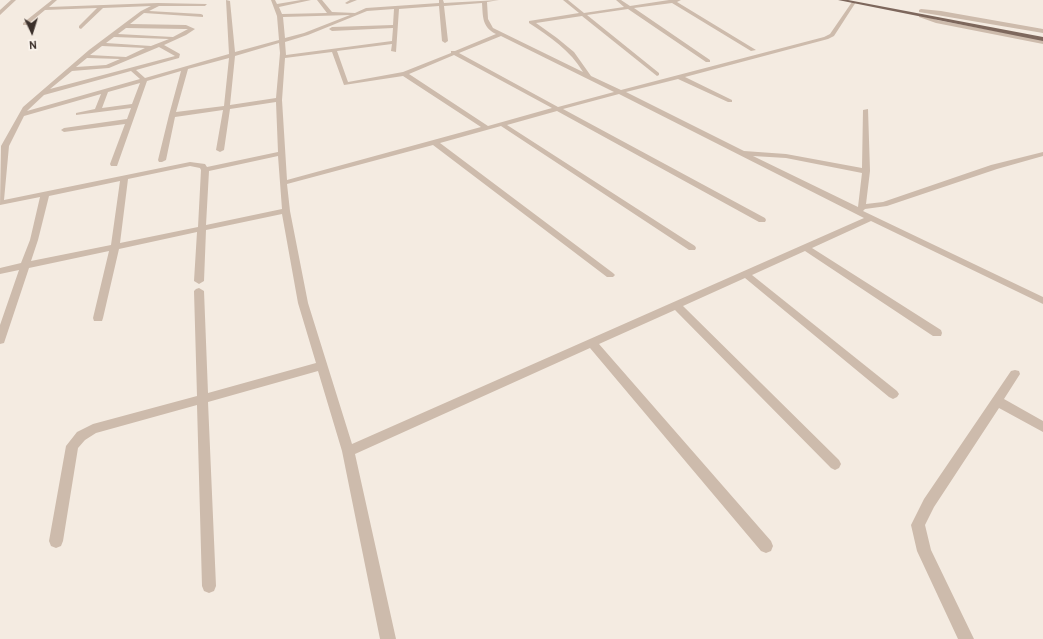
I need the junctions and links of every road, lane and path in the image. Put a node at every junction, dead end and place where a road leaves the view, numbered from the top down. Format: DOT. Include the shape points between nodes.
graph roads {
  1 [pos="14,0"];
  2 [pos="55,0"];
  3 [pos="309,0"];
  4 [pos="319,0"];
  5 [pos="355,0"];
  6 [pos="497,0"];
  7 [pos="565,0"];
  8 [pos="618,0"];
  9 [pos="674,0"];
  10 [pos="840,0"];
  11 [pos="864,0"];
  12 [pos="228,1"];
  13 [pos="484,1"];
  14 [pos="441,2"];
  15 [pos="275,3"];
  16 [pos="347,3"];
  17 [pos="380,3"];
  18 [pos="854,3"];
  19 [pos="158,4"];
  20 [pos="205,5"];
  21 [pos="102,6"];
  22 [pos="397,7"];
  23 [pos="630,8"];
  24 [pos="44,9"];
  25 [pos="366,10"];
  26 [pos="143,12"];
  27 [pos="0,13"];
  28 [pos="330,13"];
  29 [pos="359,13"];
  30 [pos="921,13"];
  31 [pos="582,15"];
  32 [pos="201,16"];
  33 [pos="280,16"];
  34 [pos="959,21"];
  35 [pos="25,24"];
  36 [pos="125,26"];
  37 [pos="396,26"];
  38 [pos="81,27"];
  39 [pos="332,29"];
  40 [pos="1043,32"];
  41 [pos="500,34"];
  42 [pos="112,35"];
  43 [pos="1043,35"];
  44 [pos="175,37"];
  45 [pos="282,40"];
  46 [pos="1043,40"];
  47 [pos="395,42"];
  48 [pos="445,42"];
  49 [pos="100,44"];
  50 [pos="158,44"];
  51 [pos="151,47"];
  52 [pos="334,50"];
  53 [pos="753,50"];
  54 [pos="394,51"];
  55 [pos="453,52"];
  56 [pos="232,54"];
  57 [pos="85,56"];
  58 [pos="283,57"];
  59 [pos="127,58"];
  60 [pos="708,61"];
  61 [pos="107,67"];
  62 [pos="71,69"];
  63 [pos="132,69"];
  64 [pos="184,69"];
  65 [pos="404,74"];
  66 [pos="657,74"];
  67 [pos="112,75"];
  68 [pos="589,77"];
  69 [pos="680,77"];
  70 [pos="144,80"];
  71 [pos="106,90"];
  72 [pos="620,92"];
  73 [pos="40,94"];
  74 [pos="279,100"];
  75 [pos="730,102"];
  76 [pos="134,106"];
  77 [pos="227,107"];
  78 [pos="559,109"];
  79 [pos="866,110"];
  80 [pos="98,111"];
  81 [pos="78,114"];
  82 [pos="21,115"];
  83 [pos="172,115"];
  84 [pos="130,121"];
  85 [pos="502,124"];
  86 [pos="487,128"];
  87 [pos="64,130"];
  88 [pos="434,142"];
  89 [pos="3,147"];
  90 [pos="220,150"];
  91 [pos="282,153"];
  92 [pos="744,153"];
  93 [pos="1043,154"];
  94 [pos="162,160"];
  95 [pos="114,164"];
  96 [pos="205,170"];
  97 [pos="866,171"];
  98 [pos="124,178"];
  99 [pos="283,183"];
  100 [pos="45,194"];
  101 [pos="0,202"];
  102 [pos="860,209"];
  103 [pos="286,211"];
  104 [pos="871,218"];
  105 [pos="762,220"];
  106 [pos="203,228"];
  107 [pos="115,246"];
  108 [pos="805,247"];
  109 [pos="692,248"];
  110 [pos="25,265"];
  111 [pos="0,271"];
  112 [pos="610,275"];
  113 [pos="746,275"];
  114 [pos="1043,301"];
  115 [pos="676,305"];
  116 [pos="98,318"];
  117 [pos="937,333"];
  118 [pos="0,340"];
  119 [pos="592,343"];
  120 [pos="322,366"];
  121 [pos="1015,374"];
  122 [pos="893,394"];
  123 [pos="203,399"];
  124 [pos="997,401"];
  125 [pos="1043,427"];
  126 [pos="348,451"];
  127 [pos="835,464"];
  128 [pos="56,541"];
  129 [pos="766,546"];
  130 [pos="209,586"];
  131 [pos="388,639"];
  132 [pos="966,639"];
  1 -- 27 [label="street"];
  2 -- 24 [label="street"];
  3 -- 15 [label="street"];
  4 -- 28 [label="street"];
  5 -- 16 [label="street"];
  6 -- 13 [label="street"];
  7 -- 31 [label="street"];
  8 -- 23 [label="street"];
  9 -- 23 [label="street"];
  9 -- 53 [label="street"];
  10 -- 18 [label="main road"];
  11 -- 30 [label="main road"];
  12 -- 56 [label="street"];
  13 -- 14 [label="street"];
  13 -- 41 [label="street" via="487,26"];
  14 -- 22 [label="street"];
  14 -- 48 [label="street"];
  15 -- 33 [label="street"];
  17 -- 25 [label="street"];
  18 -- 30 [label="main road"];
  18 -- 69 [label="street" via="832,35 826,38"];
  19 -- 20 [label="street"];
  19 -- 21 [label="street"];
  19 -- 26 [label="street"];
  21 -- 24 [label="street"];
  21 -- 38 [label="street"];
  22 -- 25 [label="street"];
  22 -- 37 [label="street"];
  23 -- 31 [label="street"];
  23 -- 60 [label="street"];
  24 -- 35 [label="street"];
  25 -- 29 [label="street"];
  26 -- 32 [label="street"];
  26 -- 36 [label="street"];
  28 -- 29 [label="street"];
  28 -- 33 [label="street"];
  29 -- 45 [label="street" via="317,30"];
  30 -- 34 [label="main road"];
  30 -- 40 [label="street" via="941,13"];
  30 -- 46 [label="street" via="936,21"];
  31 -- 66 [label="street"];
  31 -- 68 [label="street" via="531,22 575,57"];
  33 -- 45 [label="street"];
  34 -- 43 [label="main road"];
  34 -- 46 [label="main road"];
  36 -- 42 [label="street"];
  36 -- 44 [label="street" via="192,29"];
  37 -- 39 [label="street"];
  37 -- 47 [label="street"];
  41 -- 55 [label="street"];
  41 -- 68 [label="street"];
  42 -- 44 [label="street"];
  42 -- 49 [label="street"];
  44 -- 50 [label="street"];
  45 -- 56 [label="street"];
  45 -- 58 [label="street"];
  47 -- 52 [label="street"];
  47 -- 54 [label="street"];
  49 -- 51 [label="street"];
  49 -- 57 [label="street"];
  50 -- 51 [label="street"];
  50 -- 63 [label="street" via="178,55 177,57"];
  51 -- 59 [label="street"];
  52 -- 58 [label="street"];
  52 -- 65 [label="street" via="346,84"];
  55 -- 65 [label="street"];
  55 -- 78 [label="street"];
  56 -- 64 [label="street"];
  56 -- 77 [label="street"];
  57 -- 59 [label="street"];
  57 -- 62 [label="street"];
  58 -- 74 [label="street"];
  59 -- 61 [label="street"];
  61 -- 62 [label="street"];
  61 -- 67 [label="street"];
  62 -- 73 [label="street"];
  63 -- 67 [label="street"];
  63 -- 70 [label="street"];
  64 -- 70 [label="street"];
  64 -- 83 [label="street"];
  65 -- 86 [label="street"];
  67 -- 73 [label="street"];
  68 -- 72 [label="street"];
  69 -- 72 [label="street"];
  69 -- 75 [label="street"];
  70 -- 71 [label="street"];
  70 -- 76 [label="street"];
  71 -- 80 [label="street"];
  71 -- 82 [label="street"];
  72 -- 78 [label="street"];
  72 -- 92 [label="street"];
  73 -- 82 [label="street"];
  74 -- 77 [label="street"];
  74 -- 91 [label="street"];
  76 -- 80 [label="street"];
  76 -- 84 [label="street"];
  77 -- 83 [label="street"];
  77 -- 90 [label="street"];
  78 -- 85 [label="street"];
  78 -- 105 [label="street"];
  79 -- 97 [label="street"];
  80 -- 81 [label="street"];
  82 -- 89 [label="street"];
  83 -- 94 [label="street"];
  84 -- 87 [label="street"];
  84 -- 95 [label="street"];
  85 -- 86 [label="street"];
  85 -- 109 [label="street"];
  86 -- 88 [label="street"];
  88 -- 99 [label="street"];
  88 -- 112 [label="street"];
  89 -- 101 [label="street"];
  91 -- 96 [label="street"];
  91 -- 99 [label="street"];
  92 -- 97 [label="street" via="786,156"];
  92 -- 102 [label="street"];
  93 -- 102 [label="street" via="994,167 884,204"];
  96 -- 98 [label="street" via="202,166 190,164"];
  96 -- 106 [label="street"];
  97 -- 102 [label="street"];
  98 -- 100 [label="street"];
  98 -- 107 [label="street"];
  99 -- 103 [label="street"];
  100 -- 101 [label="street"];
  100 -- 110 [label="street"];
  102 -- 104 [label="street"];
  103 -- 106 [label="street"];
  103 -- 120 [label="street" via="303,303"];
  104 -- 108 [label="street"];
  104 -- 114 [label="street"];
  106 -- 107 [label="street"];
  106 -- 123 [label="street" via="199,286"];
  107 -- 110 [label="street"];
  107 -- 116 [label="street"];
  108 -- 113 [label="street"];
  108 -- 117 [label="street"];
  110 -- 111 [label="street"];
  110 -- 118 [label="street"];
  113 -- 115 [label="street"];
  113 -- 122 [label="street"];
  115 -- 119 [label="street"];
  115 -- 127 [label="street"];
  119 -- 126 [label="street"];
  119 -- 129 [label="street"];
  120 -- 123 [label="street"];
  120 -- 126 [label="street"];
  121 -- 124 [label="street"];
  123 -- 128 [label="street" via="93,429 80,436 72,446"];
  123 -- 130 [label="street"];
  124 -- 125 [label="street"];
  124 -- 132 [label="street" via="929,503 918,524 924,552"];
  126 -- 131 [label="street"];
}
